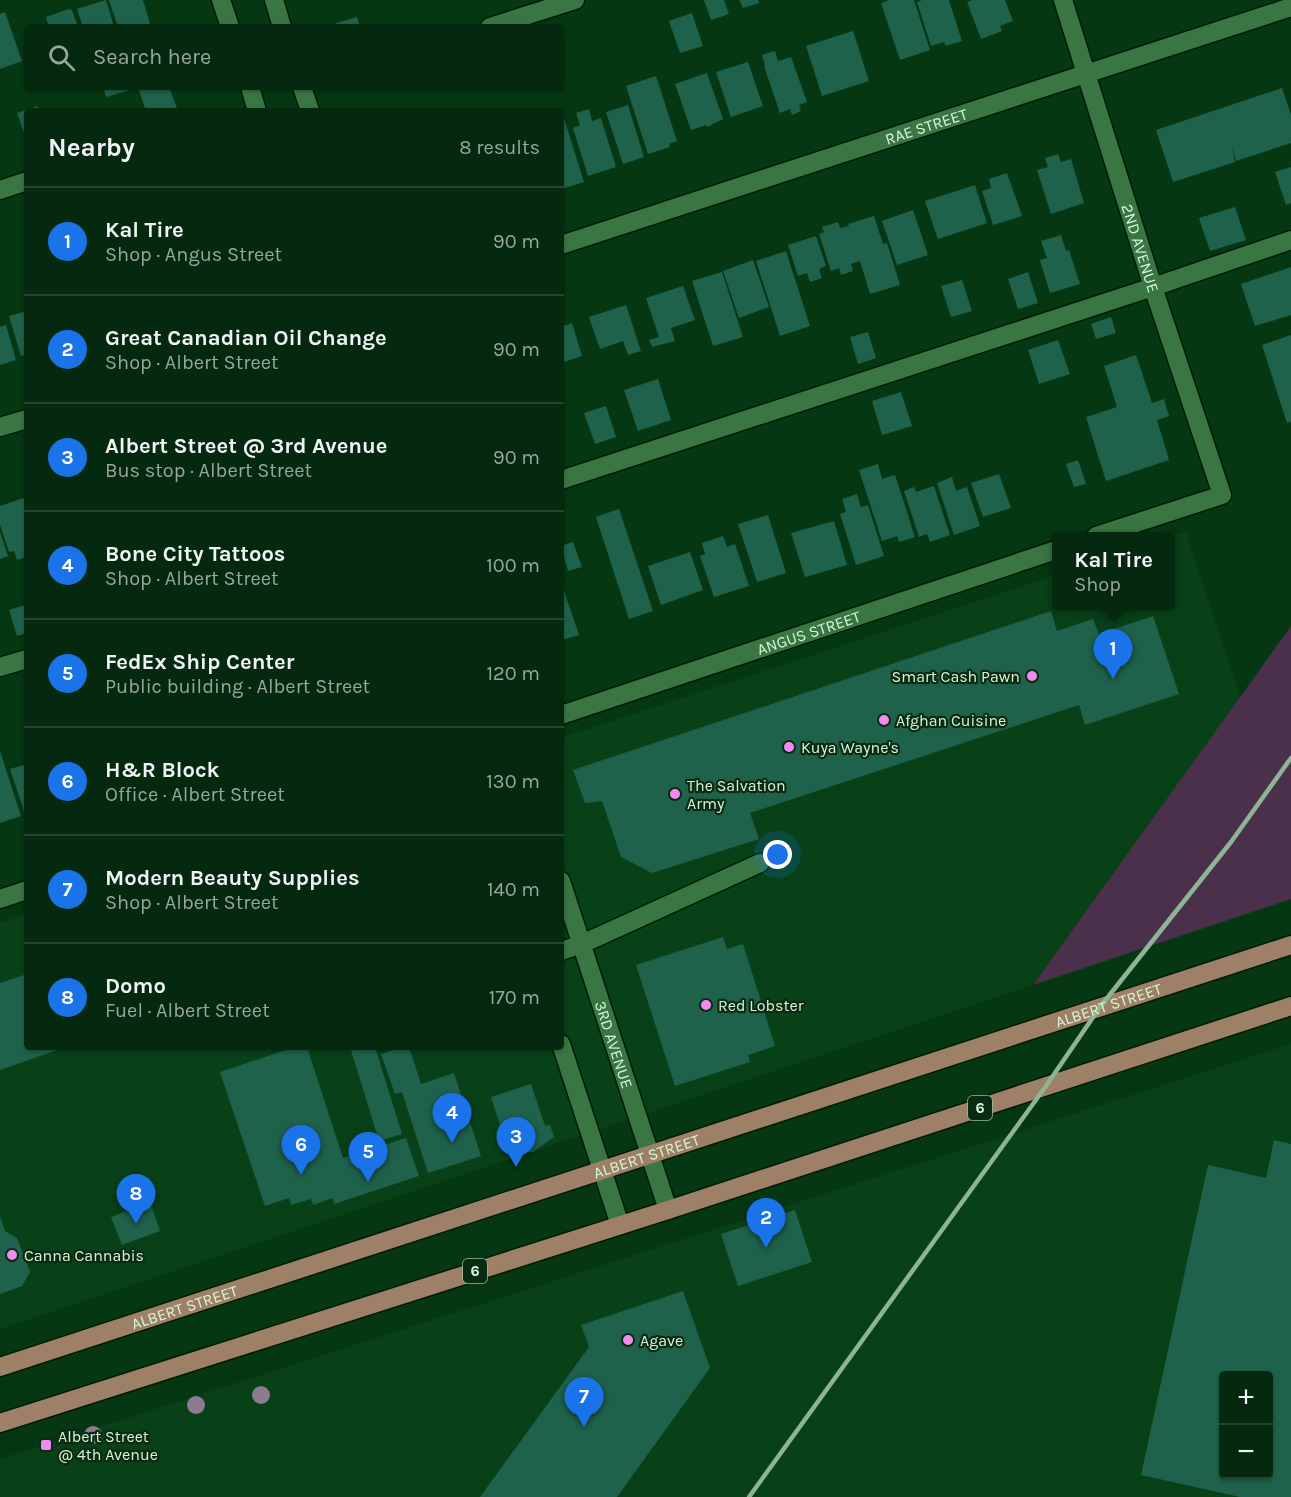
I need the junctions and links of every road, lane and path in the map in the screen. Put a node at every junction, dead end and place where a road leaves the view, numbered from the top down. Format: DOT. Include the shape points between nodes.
graph roads {
  1 [pos="221,0"];
  2 [pos="274,0"];
  3 [pos="575,0"];
  4 [pos="1063,0"];
  5 [pos="1291,7"];
  6 [pos="229,24"];
  7 [pos="281,24"];
  8 [pos="499,24"];
  9 [pos="1087,75"];
  10 [pos="250,90"];
  11 [pos="303,90"];
  12 [pos="253,108"];
  13 [pos="309,108"];
  14 [pos="24,182"];
  15 [pos="0,190"];
  16 [pos="1291,240"];
  17 [pos="564,244"];
  18 [pos="1153,287"];
  19 [pos="24,419"];
  20 [pos="0,427"];
  21 [pos="564,479"];
  22 [pos="1111,532"];
  23 [pos="1052,551"];
  24 [pos="24,660"];
  25 [pos="0,667"];
  26 [pos="564,714"];
  27 [pos="760,863"];
  28 [pos="564,890"];
  29 [pos="24,891"];
  30 [pos="0,899"];
  31 [pos="582,944"];
  32 [pos="1291,945"];
  33 [pos="564,950"];
  34 [pos="1291,1006"];
  35 [pos="563,1050"];
  36 [pos="650,1155"];
  37 [pos="602,1170"];
  38 [pos="668,1210"];
  39 [pos="620,1225"];
  40 [pos="0,1367"];
  41 [pos="0,1423"];
  1 -- 6 [label="street"];
  2 -- 7 [label="street"];
  3 -- 8 [label="street"];
  4 -- 9 [label="street, 2ND AVENUE"];
  5 -- 9 [label="street, RAE STREET"];
  9 -- 17 [label="street, RAE STREET"];
  9 -- 18 [label="street, 2ND AVENUE"];
  10 -- 12 [label="street"];
  11 -- 13 [label="street"];
  14 -- 15 [label="street"];
  16 -- 18 [label="street"];
  18 -- 21 [label="street"];
  18 -- 22 [label="street, 2ND AVENUE" via="1222,495"];
  19 -- 20 [label="street"];
  23 -- 26 [label="street, ANGUS STREET"];
  24 -- 25 [label="street"];
  27 -- 31 [label="street"];
  28 -- 31 [label="street, 3RD AVENUE"];
  29 -- 30 [label="street"];
  31 -- 33 [label="street"];
  31 -- 36 [label="street, 3RD AVENUE"];
  32 -- 36 [label="main road, ALBERT STREET"];
  34 -- 38 [label="main road, 6"];
  35 -- 37 [label="street"];
  36 -- 37 [label="main road, ALBERT STREET"];
  36 -- 38 [label="street, 3RD AVENUE"];
  37 -- 39 [label="street"];
  37 -- 40 [label="main road, ALBERT STREET"];
  38 -- 39 [label="main road, 6"];
  39 -- 41 [label="main road, 6"];
}
